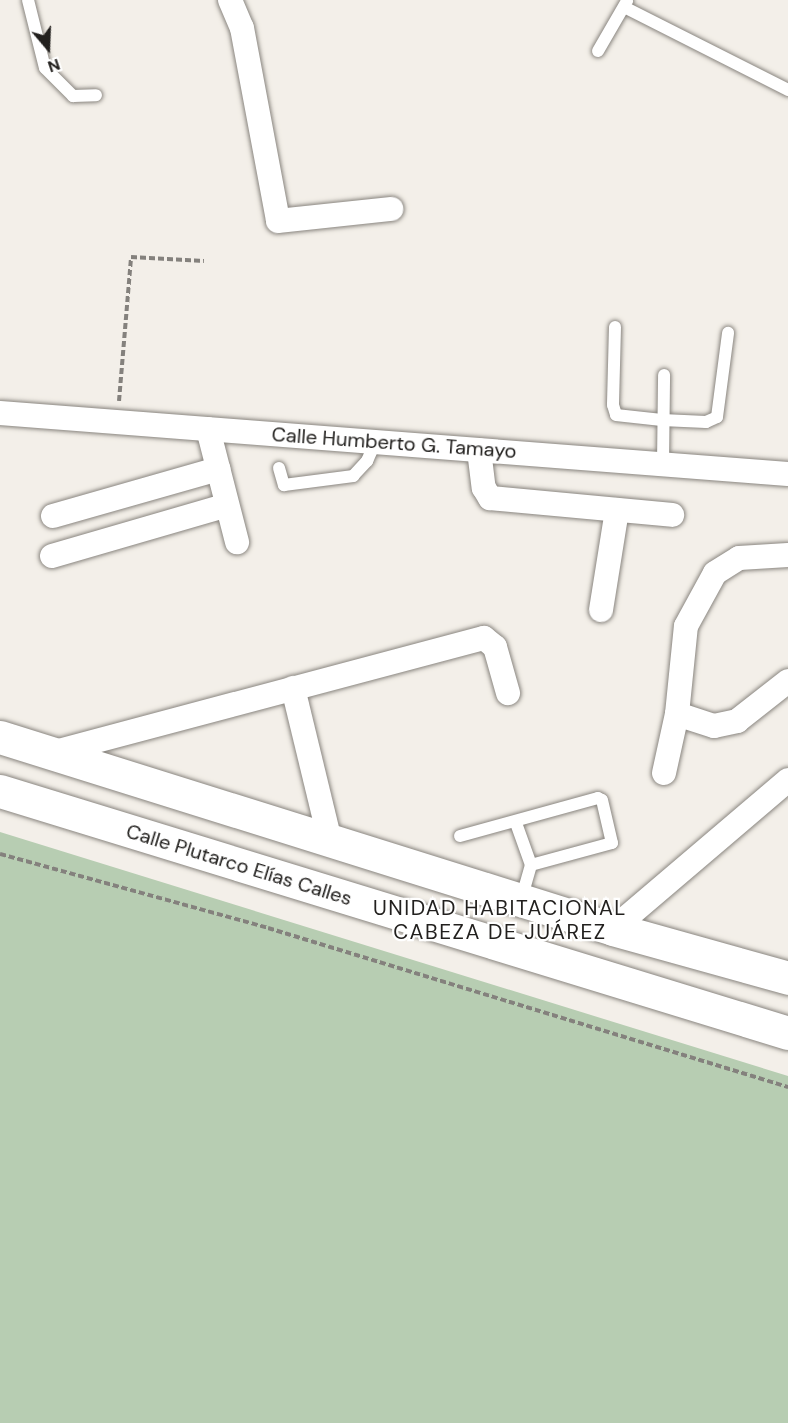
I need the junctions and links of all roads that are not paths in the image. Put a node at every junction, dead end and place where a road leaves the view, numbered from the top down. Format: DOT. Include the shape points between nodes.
graph roads {
  1 [pos="28,0"];
  2 [pos="230,0"];
  3 [pos="627,4"];
  4 [pos="598,51"];
  5 [pos="788,90"];
  6 [pos="96,94"];
  7 [pos="391,209"];
  8 [pos="615,327"];
  9 [pos="728,333"];
  10 [pos="664,375"];
  11 [pos="0,413"];
  12 [pos="662,420"];
  13 [pos="208,429"];
  14 [pos="375,442"];
  15 [pos="479,450"];
  16 [pos="663,464"];
  17 [pos="279,468"];
  18 [pos="218,469"];
  19 [pos="788,474"];
  20 [pos="227,505"];
  21 [pos="617,510"];
  22 [pos="672,515"];
  23 [pos="52,516"];
  24 [pos="237,542"];
  25 [pos="788,555"];
  26 [pos="52,556"];
  27 [pos="601,610"];
  28 [pos="788,681"];
  29 [pos="293,688"];
  30 [pos="508,693"];
  31 [pos="677,714"];
  32 [pos="0,737"];
  33 [pos="50,753"];
  34 [pos="664,773"];
  35 [pos="788,780"];
  36 [pos="142,782"];
  37 [pos="0,791"];
  38 [pos="516,823"];
  39 [pos="125,831"];
  40 [pos="460,836"];
  41 [pos="330,841"];
  42 [pos="531,865"];
  43 [pos="520,900"];
  44 [pos="613,929"];
  45 [pos="788,978"];
  46 [pos="788,1033"];
  1 -- 6 [label="lane" via="45,68 73,96"];
  2 -- 7 [label="street" via="242,28 278,221"];
  3 -- 4 [label="lane"];
  3 -- 5 [label="lane"];
  8 -- 12 [label="lane" via="612,405 616,415"];
  9 -- 12 [label="lane" via="717,417 706,422"];
  10 -- 12 [label="lane"];
  11 -- 13 [label="street, Calle Humberto G. Tamayo"];
  12 -- 16 [label="lane"];
  13 -- 14 [label="street, Calle Humberto G. Tamayo"];
  13 -- 18 [label="street"];
  14 -- 15 [label="street, Calle Humberto G. Tamayo"];
  14 -- 17 [label="lane" via="353,476 284,485"];
  15 -- 16 [label="street, Calle Humberto G. Tamayo"];
  15 -- 21 [label="street" via="484,488 490,498"];
  16 -- 19 [label="street, Calle Humberto G. Tamayo"];
  18 -- 20 [label="street"];
  18 -- 23 [label="street"];
  20 -- 24 [label="street"];
  20 -- 26 [label="street"];
  21 -- 22 [label="street"];
  21 -- 27 [label="street"];
  25 -- 31 [label="street" via="739,558 715,573 686,626"];
  28 -- 31 [label="street" via="737,721 714,726"];
  29 -- 30 [label="street" via="484,638 495,647"];
  29 -- 33 [label="street"];
  29 -- 41 [label="street"];
  31 -- 34 [label="street"];
  32 -- 33 [label="street"];
  33 -- 36 [label="street"];
  35 -- 44 [label="street"];
  36 -- 39 [label="street"];
  36 -- 41 [label="street"];
  37 -- 39 [label="street, Calle Plutarco Elías Calles"];
  38 -- 40 [label="lane"];
  38 -- 42 [label="lane"];
  38 -- 42 [label="lane" via="519,819 602,800 612,843"];
  39 -- 46 [label="street, Calle Plutarco Elías Calles"];
  41 -- 43 [label="street"];
  42 -- 43 [label="lane"];
  43 -- 44 [label="street"];
  44 -- 45 [label="street"];
}
